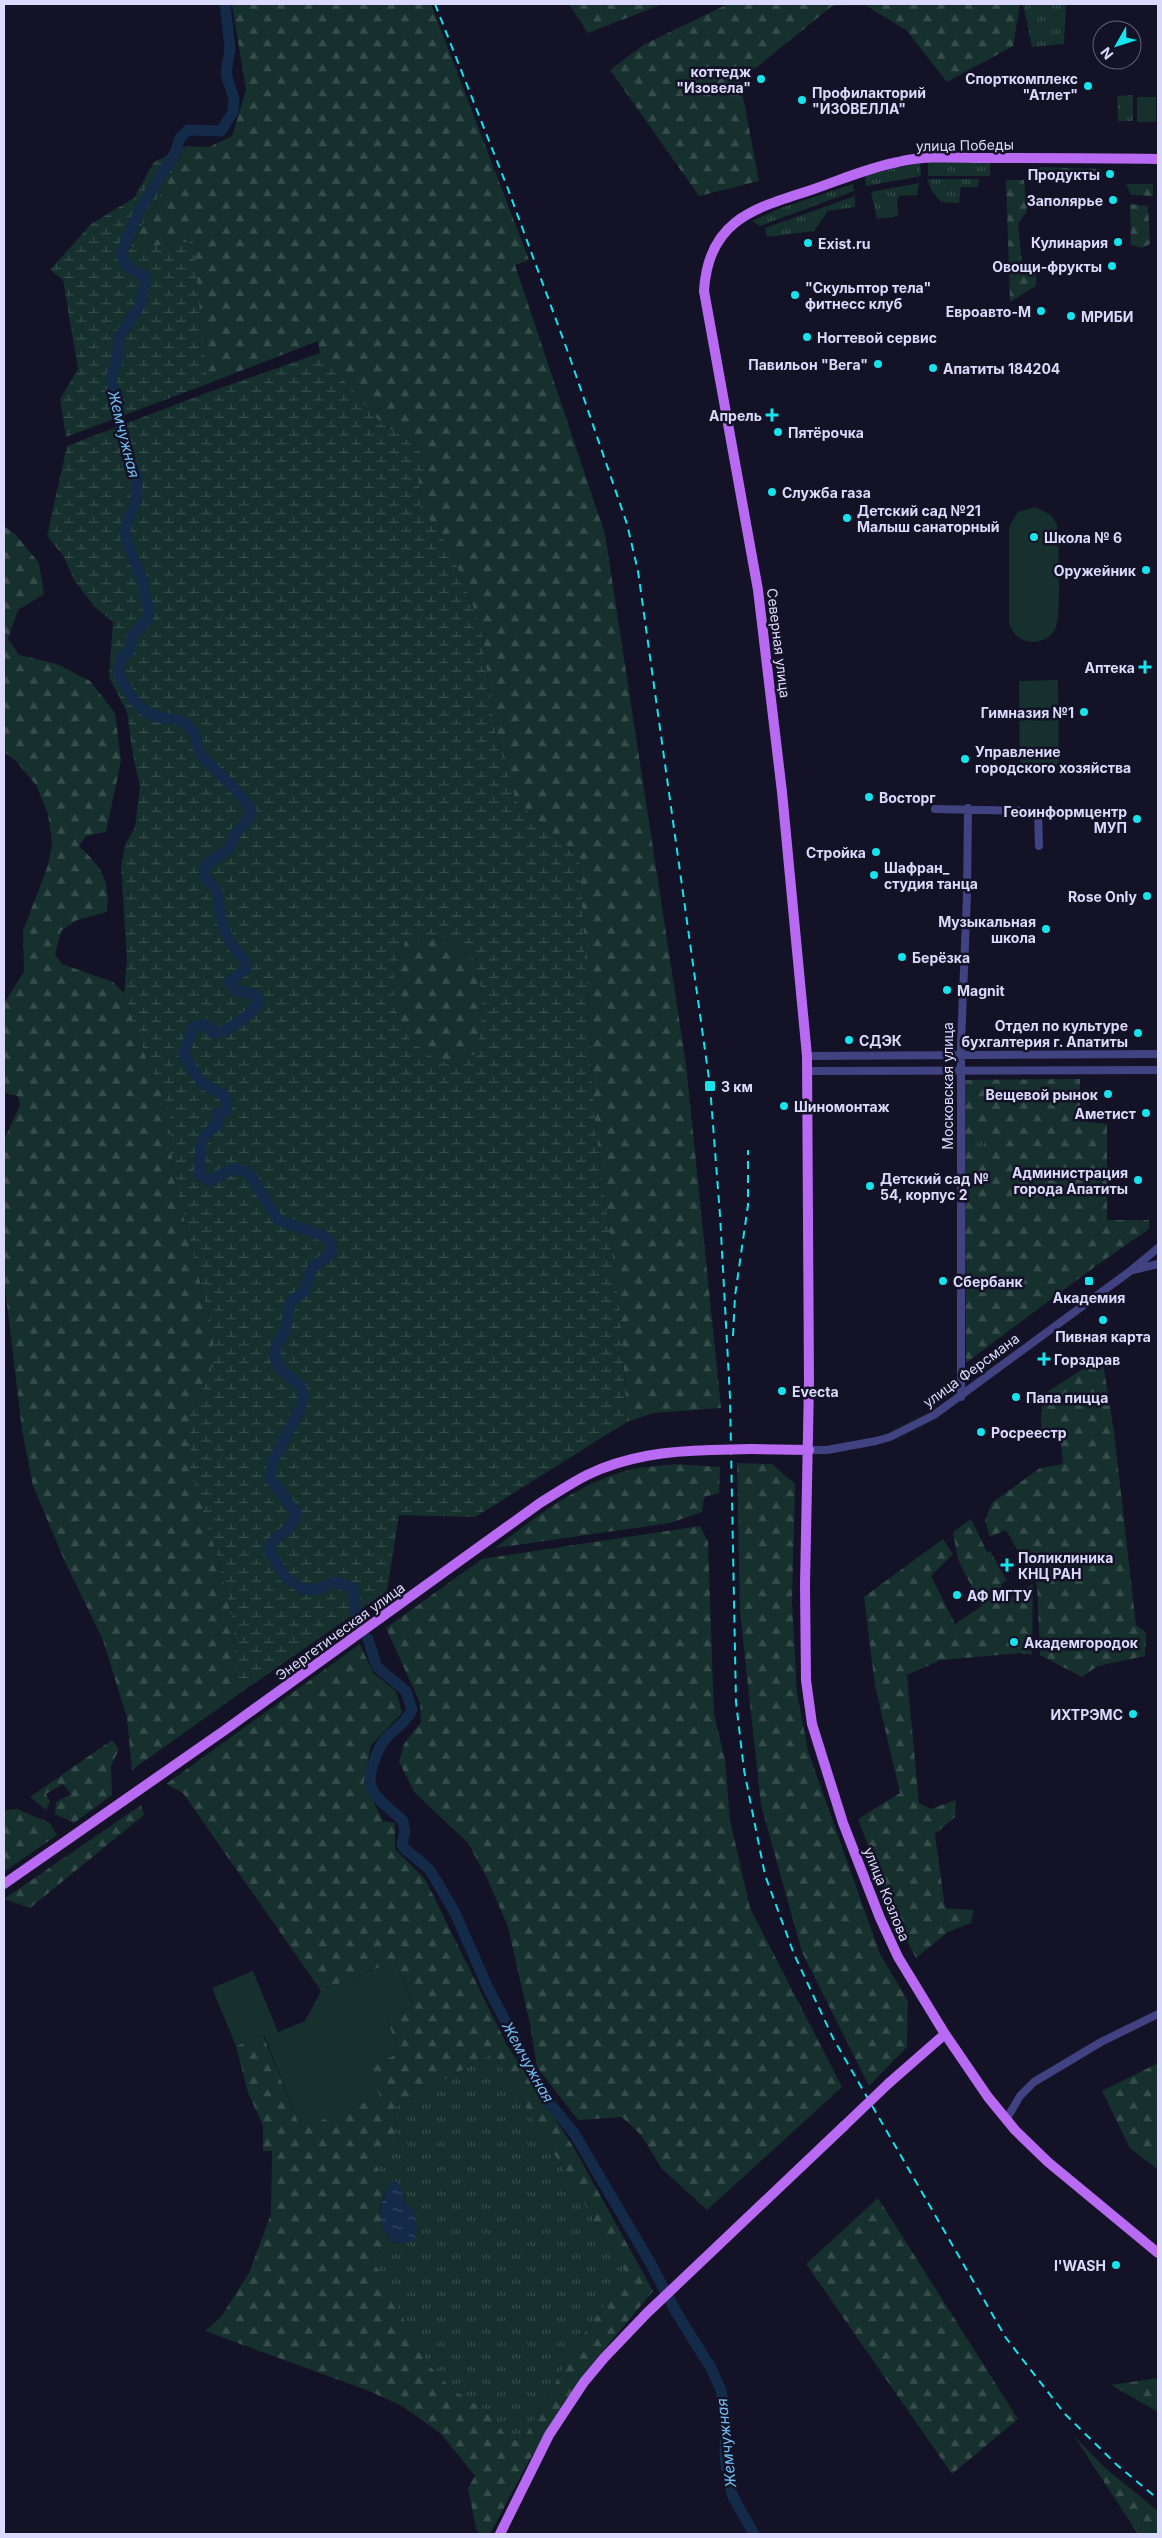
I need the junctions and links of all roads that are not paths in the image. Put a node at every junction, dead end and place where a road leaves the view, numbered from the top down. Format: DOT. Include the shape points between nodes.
graph roads {
  1 [pos="1158,159"];
  2 [pos="727,229"];
  3 [pos="968,808"];
  4 [pos="935,809"];
  5 [pos="1038,811"];
  6 [pos="1069,812"];
  7 [pos="1039,846"];
  8 [pos="1158,1054"];
  9 [pos="961,1055"];
  10 [pos="807,1056"];
  11 [pos="960,1070"];
  12 [pos="1158,1070"];
  13 [pos="808,1071"];
  14 [pos="1158,1248"];
  15 [pos="1158,1264"];
  16 [pos="1129,1272"];
  17 [pos="961,1397"];
  18 [pos="751,1449"];
  19 [pos="809,1450"];
  20 [pos="4,1884"];
  21 [pos="1158,2014"];
  22 [pos="945,2034"];
  23 [pos="1006,2120"];
  24 [pos="1158,2253"];
  25 [pos="500,2534"];
  1 -- 2 [label="main road, улица Победы" via="939,158 899,162 764,205 740,217"];
  2 -- 10 [label="main road, Северная улица" via="709,257 704,291 757,580 780,772"];
  3 -- 4 [label="street"];
  3 -- 5 [label="street"];
  3 -- 9 [label="street, Московская улица"];
  5 -- 6 [label="street"];
  5 -- 7 [label="street"];
  8 -- 9 [label="street"];
  9 -- 10 [label="street"];
  9 -- 11 [label="street, Московская улица"];
  10 -- 13 [label="main road, Северная улица"];
  11 -- 12 [label="street"];
  11 -- 13 [label="street"];
  11 -- 17 [label="street, Московская улица"];
  13 -- 19 [label="main road"];
  14 -- 16 [label="street, улица Ферсмана"];
  15 -- 16 [label="street, улица Ферсмана"];
  16 -- 17 [label="street, улица Ферсмана"];
  17 -- 19 [label="street, улица Ферсмана" via="890,1437 851,1446"];
  18 -- 19 [label="main road, улица Ферсмана"];
  18 -- 20 [label="main road, Энергетическая улица, bridge" via="654,1453 587,1475 540,1503 225,1730"];
  19 -- 22 [label="main road, улица Козлова" via="806,1680 812,1724 843,1823 880,1918 898,1957"];
  21 -- 23 [label="street" via="1101,2042 1034,2082 1020,2096"];
  22 -- 23 [label="main road, улица Козлова"];
  22 -- 25 [label="main road, bridge" via="888,2083 604,2358 567,2407 533,2465"];
  23 -- 24 [label="main road, улица Козлова" via="1048,2162"];
}
